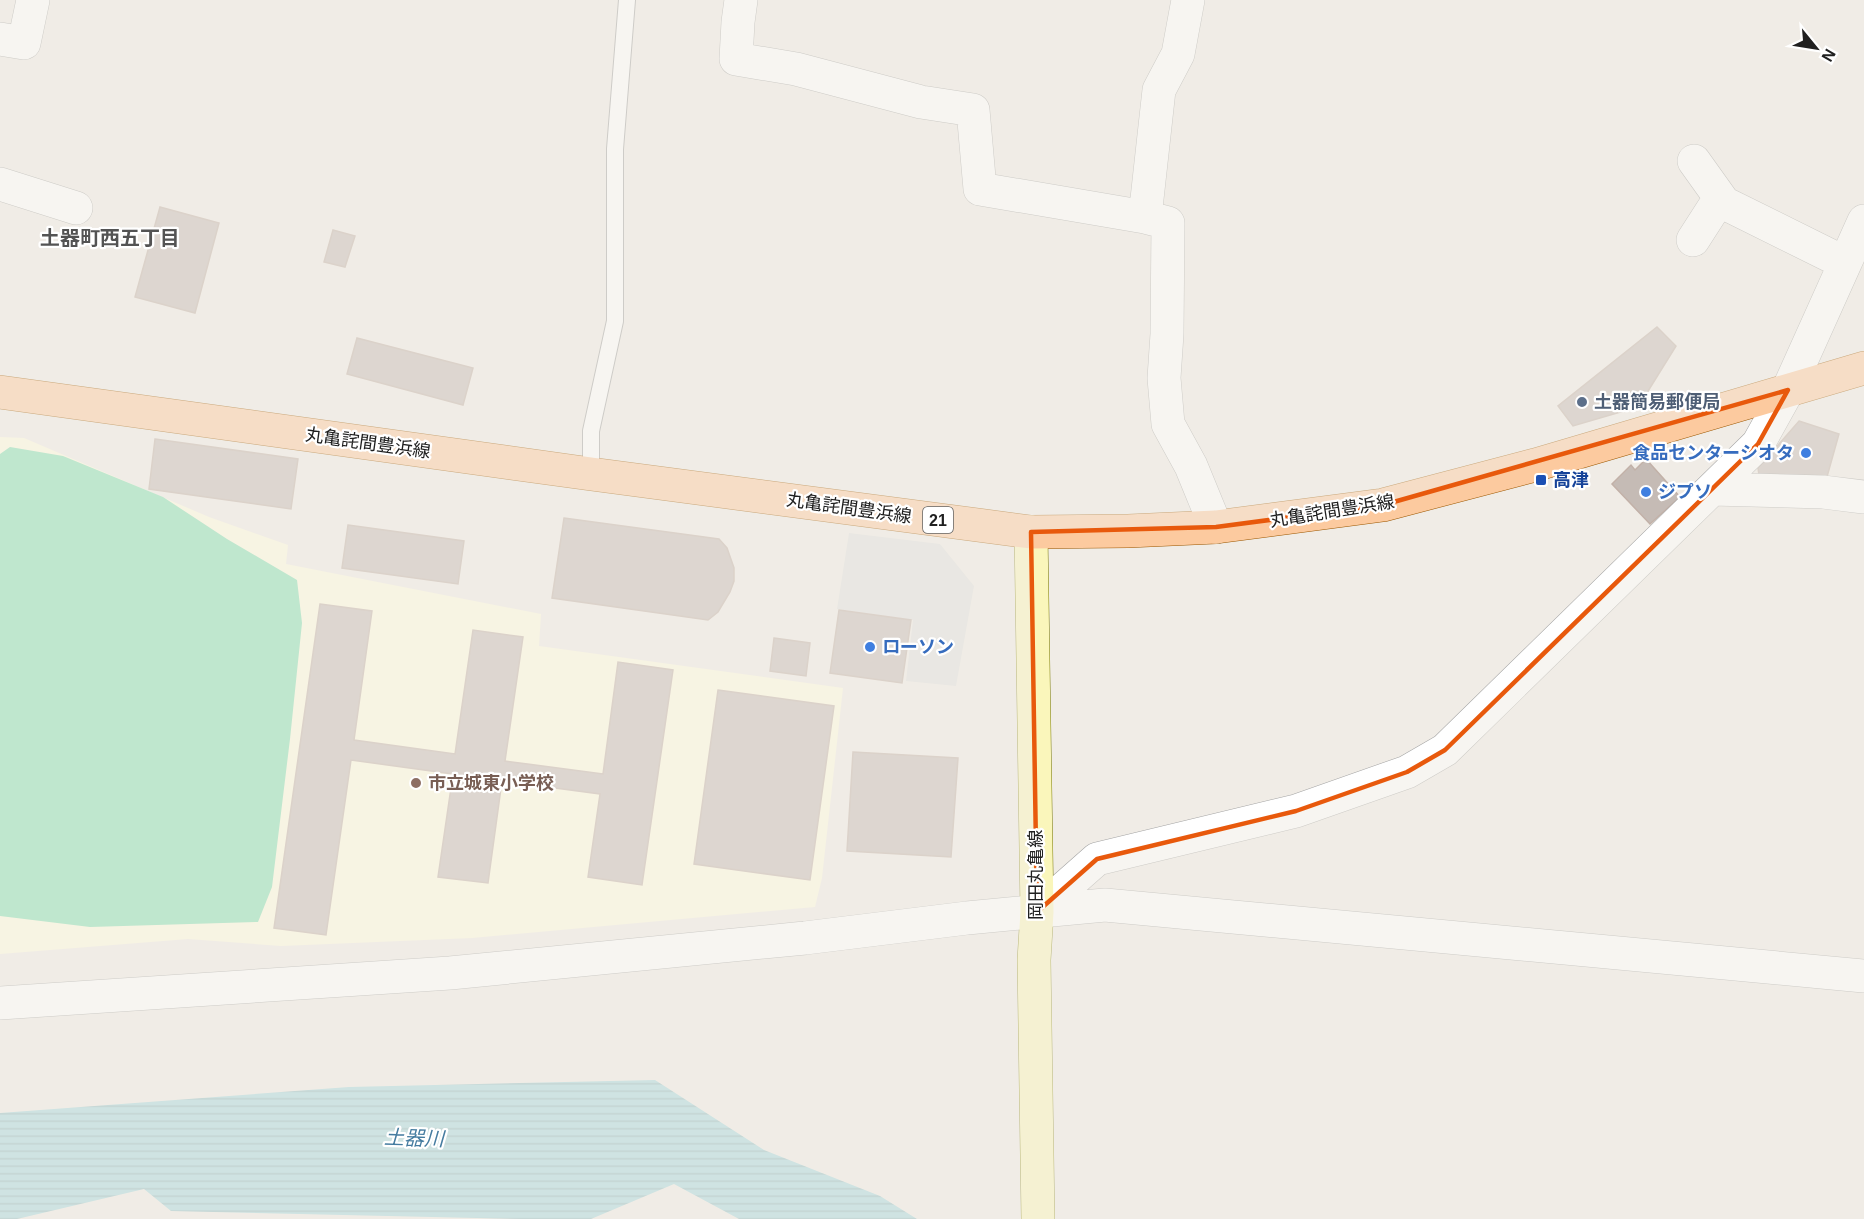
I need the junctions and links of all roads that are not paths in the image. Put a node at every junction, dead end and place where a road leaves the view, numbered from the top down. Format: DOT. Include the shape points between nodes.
graph roads {
  1 [pos="33,0"];
  2 [pos="627,0"];
  3 [pos="741,0"];
  4 [pos="1188,0"];
  5 [pos="1,47"];
  6 [pos="1694,161"];
  7 [pos="0,184"];
  8 [pos="1720,198"];
  9 [pos="76,208"];
  10 [pos="1144,217"];
  11 [pos="1864,221"];
  12 [pos="1693,240"];
  13 [pos="1845,263"];
  14 [pos="1864,368"];
  15 [pos="1788,390"];
  16 [pos="0,392"];
  17 [pos="591,474"];
  18 [pos="1712,489"];
  19 [pos="1864,497"];
  20 [pos="1216,527"];
  21 [pos="1031,532"];
  22 [pos="1037,912"];
  23 [pos="1864,976"];
  24 [pos="0,1003"];
  25 [pos="1038,1219"];
  1 -- 5 [label="street" via="24,43"];
  2 -- 17 [label="lane" via="615,149 615,321 591,431"];
  3 -- 10 [label="street" via="736,59 796,69 921,102 973,111 980,189"];
  4 -- 10 [label="street" via="1178,54 1159,90"];
  6 -- 8 [label="street"];
  7 -- 9 [label="street"];
  8 -- 12 [label="street"];
  8 -- 13 [label="street"];
  10 -- 20 [label="street" via="1168,223 1164,378 1168,423"];
  11 -- 13 [label="street"];
  13 -- 15 [label="street"];
  14 -- 15 [label="main road, 丸亀詫間豊浜線 / 21"];
  15 -- 18 [label="street" via="1758,444"];
  15 -- 20 [label="main road, 丸亀詫間豊浜線 / 21" via="1535,465 1383,505"];
  16 -- 17 [label="main road, 丸亀詫間豊浜線 / 21"];
  17 -- 21 [label="main road, 丸亀詫間豊浜線 / 21"];
  18 -- 19 [label="street"];
  18 -- 22 [label="street" via="1445,750 1407,771 1296,811 1097,858"];
  20 -- 21 [label="main road, 丸亀詫間豊浜線 / 21"];
  21 -- 22 [label="main road, 岡田丸亀線"];
  22 -- 23 [label="street" via="1105,905"];
  22 -- 24 [label="street" via="450,973"];
  22 -- 25 [label="main road, 岡田丸亀線" via="1034,960"];
}
